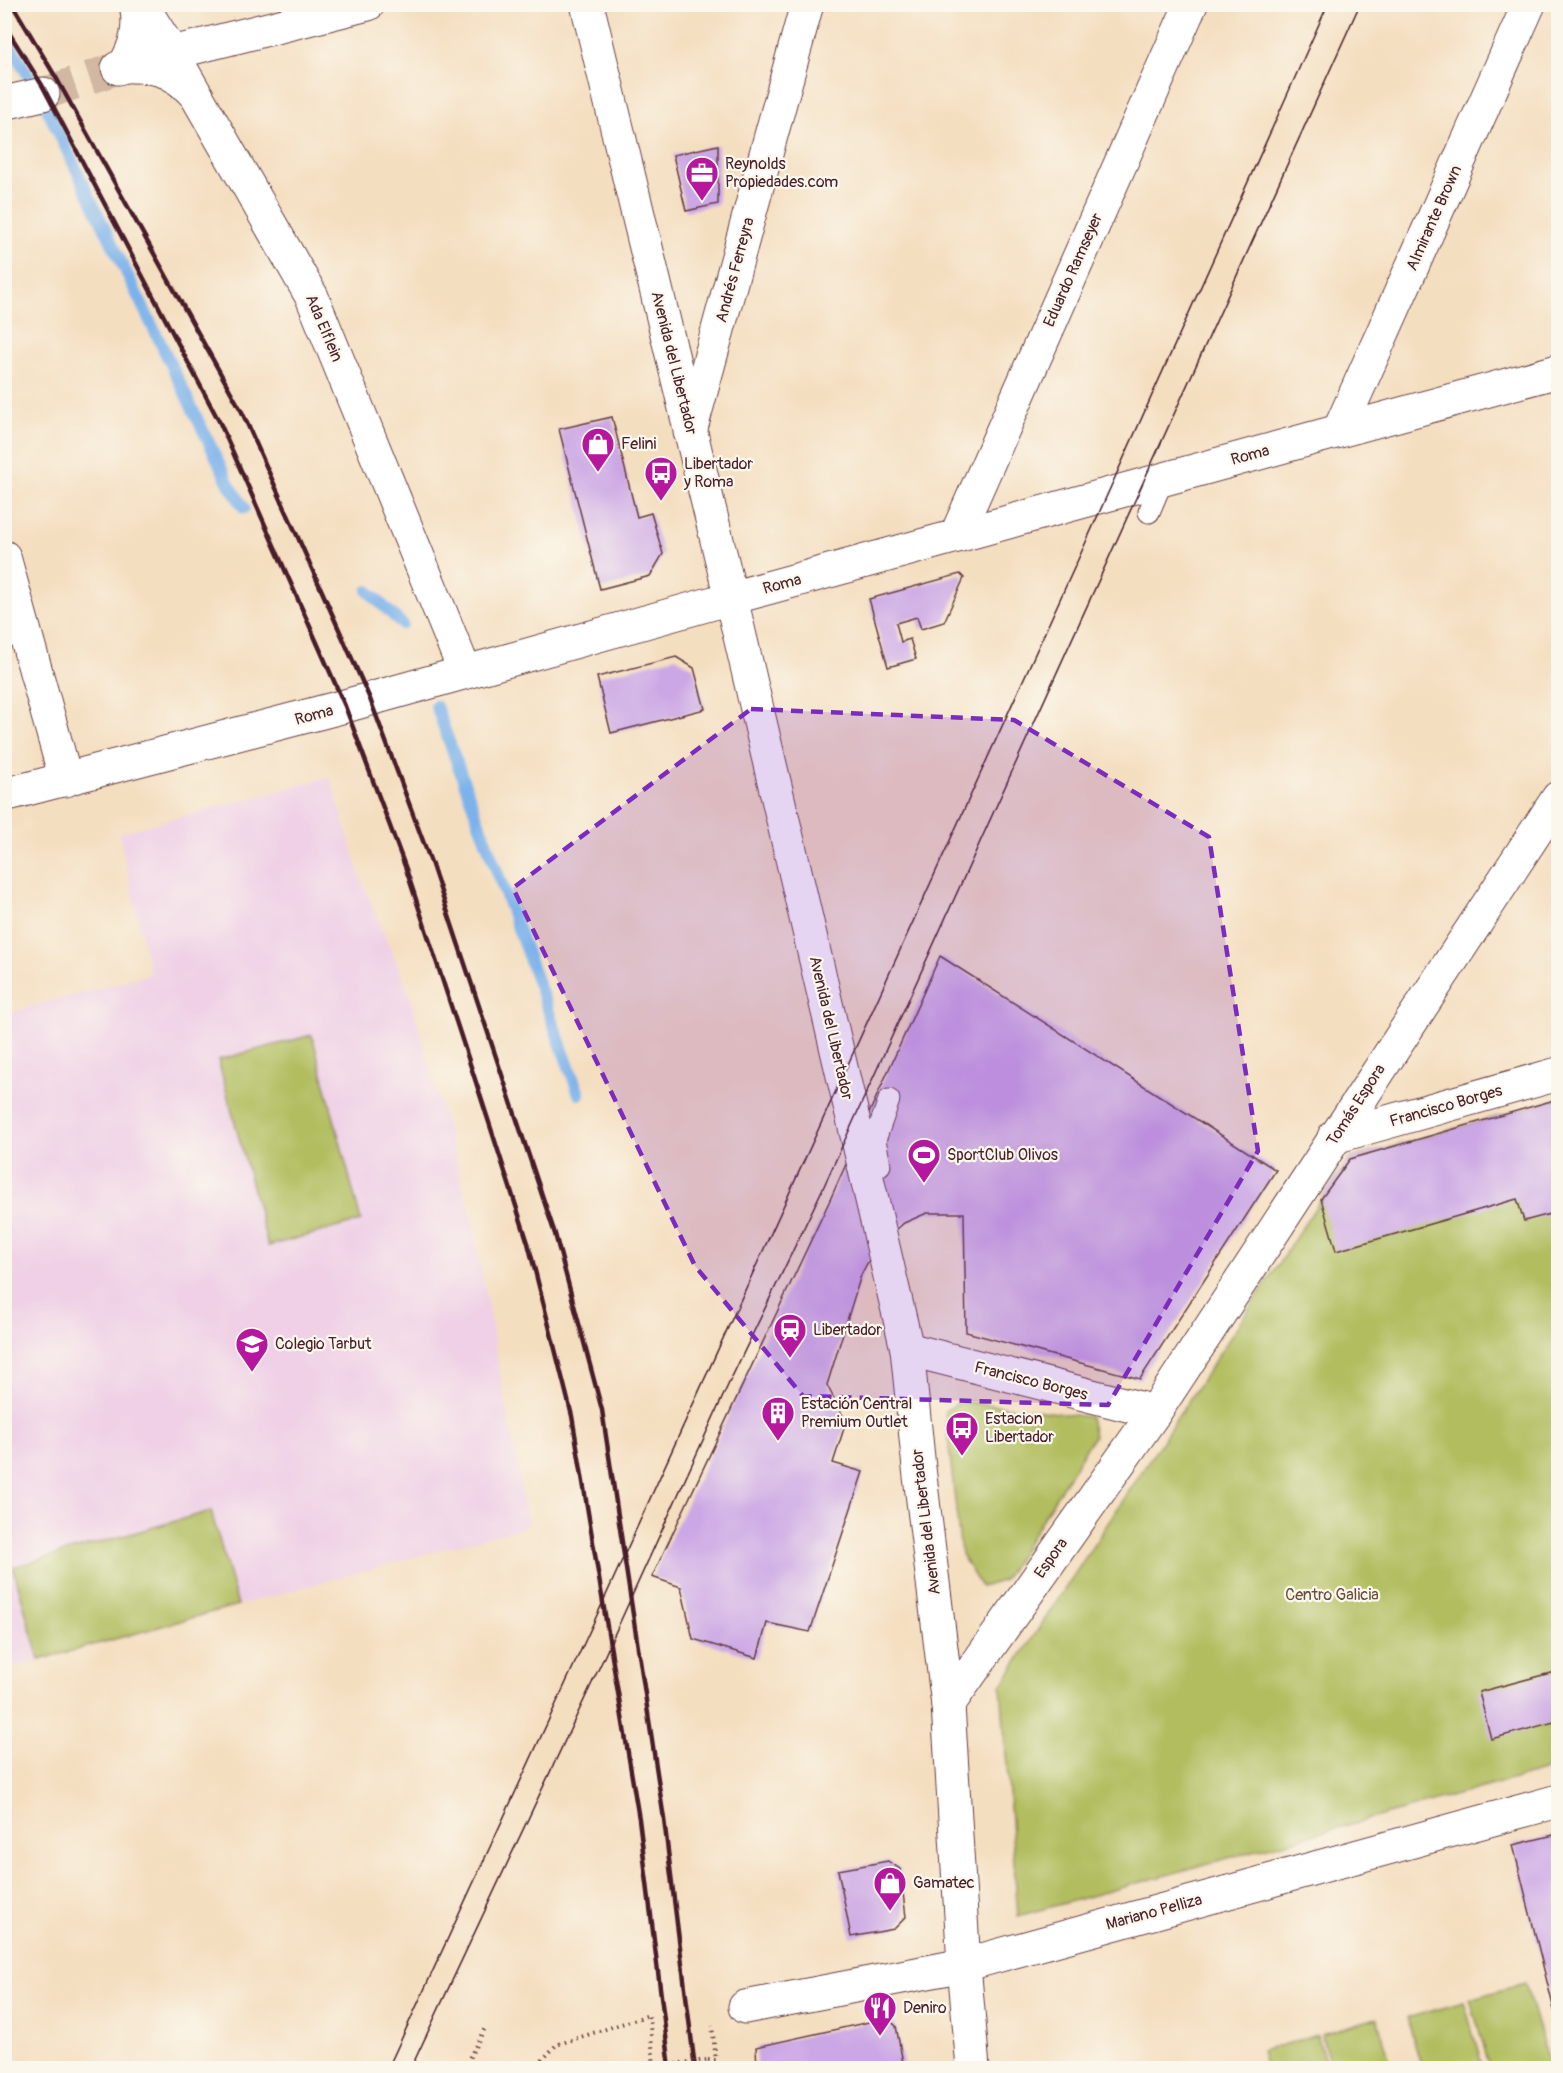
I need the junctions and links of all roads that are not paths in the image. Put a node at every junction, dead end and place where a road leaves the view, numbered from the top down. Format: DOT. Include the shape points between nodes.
graph roads {
  1 [pos="136,4"];
  2 [pos="141,4"];
  3 [pos="368,4"];
  4 [pos="587,4"];
  5 [pos="807,4"];
  6 [pos="1191,4"];
  7 [pos="1529,4"];
  8 [pos="172,53"];
  9 [pos="121,67"];
  10 [pos="43,94"];
  11 [pos="197,96"];
  12 [pos="4,103"];
  13 [pos="1558,371"];
  14 [pos="1339,431"];
  15 [pos="690,432"];
  16 [pos="1163,479"];
  17 [pos="1149,512"];
  18 [pos="956,536"];
  19 [pos="4,557"];
  20 [pos="731,598"];
  21 [pos="465,672"];
  22 [pos="66,780"];
  23 [pos="4,795"];
  24 [pos="1558,798"];
  25 [pos="1558,1074"];
  26 [pos="890,1100"];
  27 [pos="1334,1137"];
  28 [pos="898,1314"];
  29 [pos="907,1350"];
  30 [pos="1155,1412"];
  31 [pos="948,1705"];
  32 [pos="1558,1801"];
  33 [pos="964,1965"];
  34 [pos="745,2007"];
  35 [pos="973,2068"];
  1 -- 9 [label="street" via="138,36"];
  2 -- 8 [label="street, Ada Elflein"];
  3 -- 8 [label="street"];
  4 -- 15 [label="street, Avenida del Libertador"];
  5 -- 15 [label="street, Andrés Ferreyra"];
  6 -- 18 [label="street, Eduardo Ramseyer"];
  7 -- 14 [label="street, Almirante Brown"];
  8 -- 9 [label="street"];
  8 -- 11 [label="street, Ada Elflein"];
  9 -- 11 [label="street" via="157,68 183,81"];
  10 -- 12 [label="street"];
  11 -- 21 [label="street, Ada Elflein" via="312,297"];
  13 -- 14 [label="street, Roma"];
  14 -- 16 [label="street, Roma"];
  15 -- 20 [label="street, Avenida del Libertador"];
  16 -- 17 [label="lane"];
  16 -- 18 [label="street, Roma"];
  18 -- 20 [label="street, Roma"];
  19 -- 22 [label="street"];
  20 -- 21 [label="street, Roma"];
  20 -- 28 [label="street, Avenida del Libertador"];
  21 -- 22 [label="street, Roma"];
  22 -- 23 [label="street, Roma"];
  24 -- 27 [label="street, Tomás Espora"];
  25 -- 27 [label="street, Francisco Borges"];
  26 -- 28 [label="lane" via="874,1140 906,1292"];
  27 -- 30 [label="street, Tomás Espora"];
  28 -- 29 [label="street, Avenida del Libertador"];
  29 -- 30 [label="street, Francisco Borges"];
  29 -- 31 [label="street, Avenida del Libertador"];
  30 -- 31 [label="street, Espora"];
  31 -- 33 [label="street, Avenida del Libertador"];
  32 -- 33 [label="street, Mariano Pelliza"];
  33 -- 34 [label="street, Mariano Pelliza"];
  33 -- 35 [label="street, Avenida del Libertador"];
}
